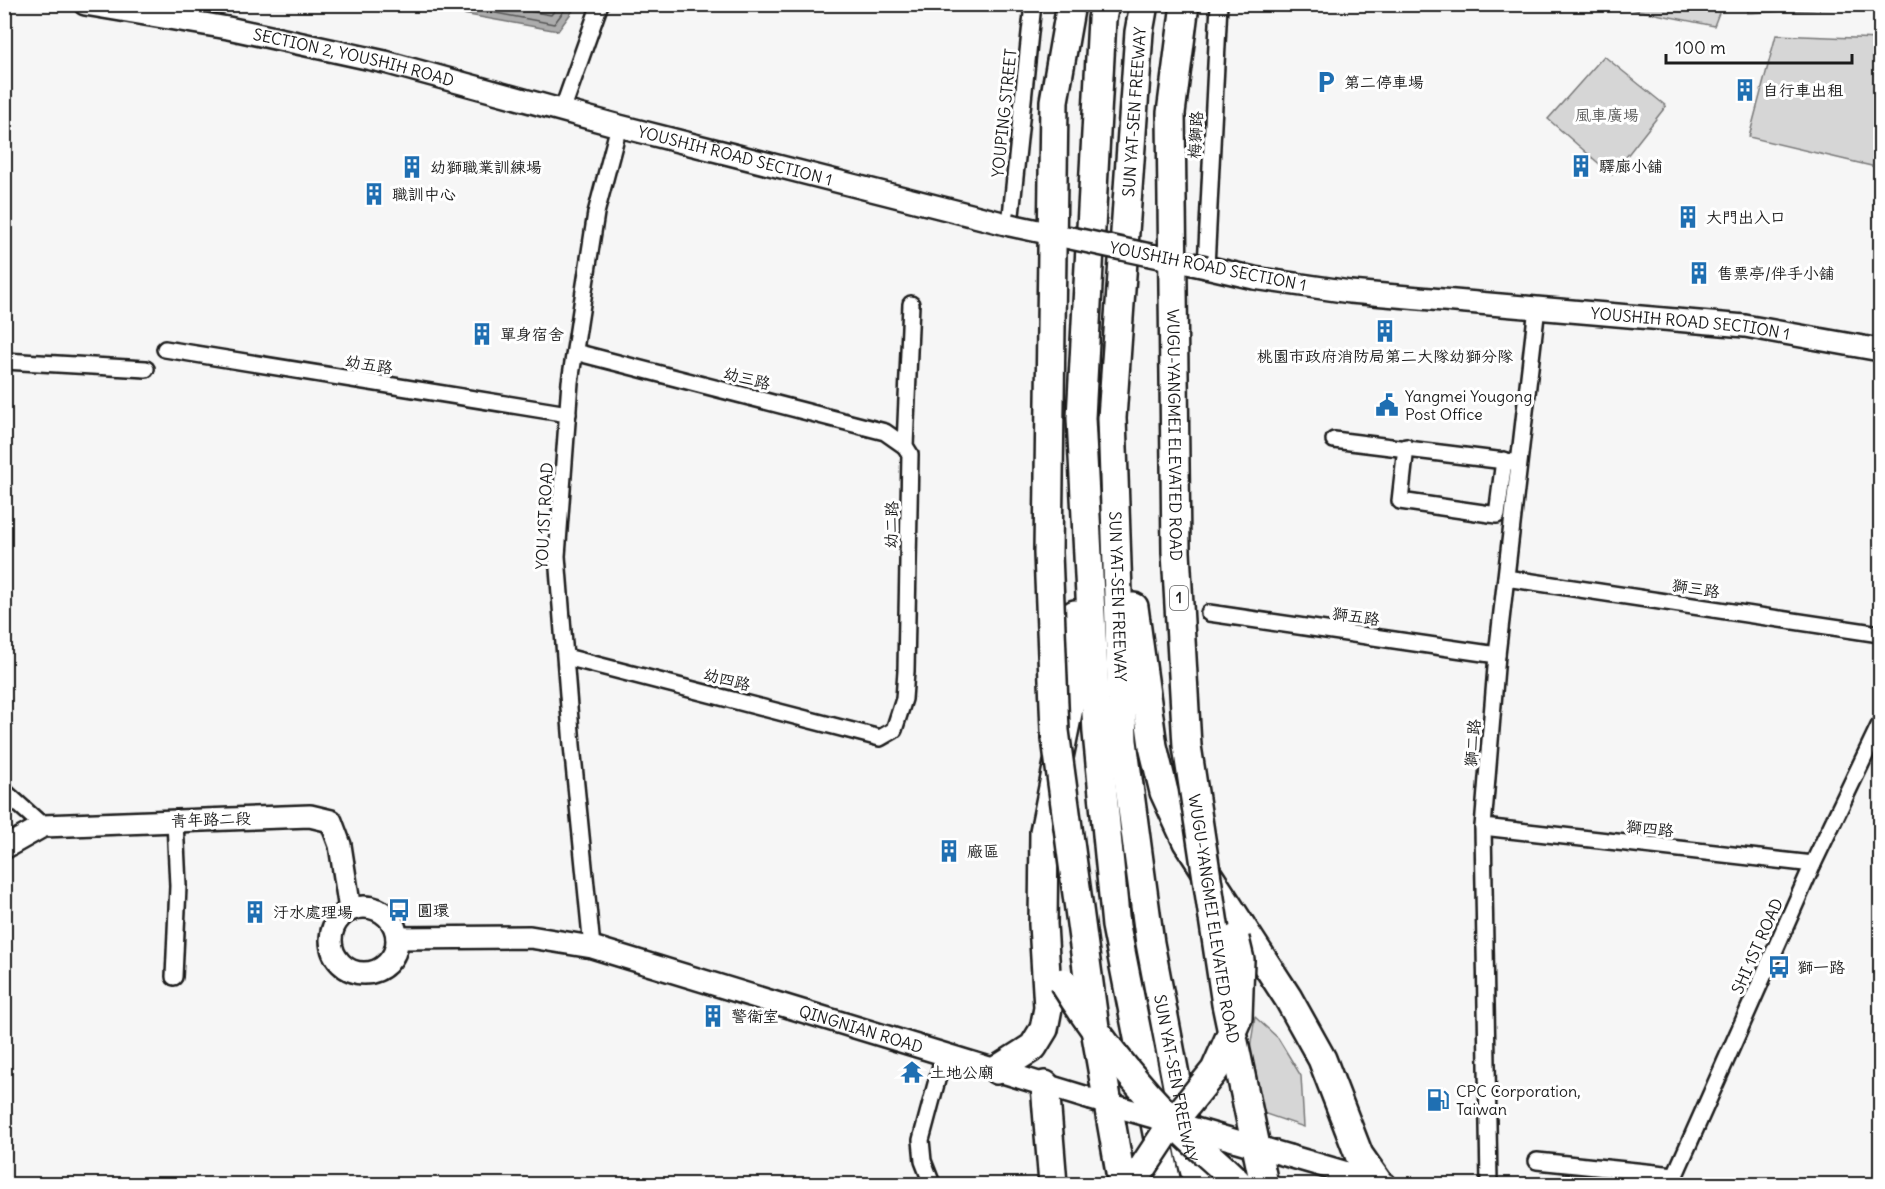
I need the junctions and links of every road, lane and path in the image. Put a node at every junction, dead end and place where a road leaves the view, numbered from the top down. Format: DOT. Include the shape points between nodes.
graph roads {
  1 [pos="85,4"];
  2 [pos="600,4"];
  3 [pos="1033,4"];
  4 [pos="1071,4"];
  5 [pos="1105,4"];
  6 [pos="1144,4"];
  7 [pos="1185,4"];
  8 [pos="1219,4"];
  9 [pos="562,111"];
  10 [pos="619,126"];
  11 [pos="1010,225"];
  12 [pos="1206,267"];
  13 [pos="911,304"];
  14 [pos="1537,307"];
  15 [pos="165,349"];
  16 [pos="1881,350"];
  17 [pos="575,352"];
  18 [pos="4,361"];
  19 [pos="146,369"];
  20 [pos="568,414"];
  21 [pos="1081,418"];
  22 [pos="1334,440"];
  23 [pos="905,446"];
  24 [pos="1406,447"];
  25 [pos="1114,453"];
  26 [pos="1511,462"];
  27 [pos="1506,578"];
  28 [pos="1209,613"];
  29 [pos="1881,634"];
  30 [pos="1497,655"];
  31 [pos="566,657"];
  32 [pos="1881,724"];
  33 [pos="880,738"];
  34 [pos="4,791"];
  35 [pos="175,821"];
  36 [pos="43,826"];
  37 [pos="1483,827"];
  38 [pos="4,848"];
  39 [pos="1813,864"];
  40 [pos="1226,901"];
  41 [pos="350,910"];
  42 [pos="1043,924"];
  43 [pos="398,938"];
  44 [pos="592,947"];
  45 [pos="174,977"];
  46 [pos="944,1054"];
  47 [pos="997,1070"];
  48 [pos="1045,1085"];
  49 [pos="1173,1122"];
  50 [pos="1537,1161"];
  51 [pos="1673,1180"];
  52 [pos="1380,1184"];
  53 [pos="932,1185"];
  54 [pos="1053,1185"];
  55 [pos="1122,1185"];
  56 [pos="1134,1185"];
  57 [pos="1167,1185"];
  58 [pos="1198,1185"];
  59 [pos="1239,1185"];
  60 [pos="1264,1185"];
  61 [pos="1489,1185"];
  1 -- 9 [label="street, SECTION 2, YOUSHIH ROAD" via="228,28 385,62"];
  2 -- 9 [label="street"];
  3 -- 11 [label="street, YOUPING STREET"];
  4 -- 55 [label="highway, bridge" via="1054,101 1048,553 1055,719 1096,1035"];
  5 -- 21 [label="highway, SUN YAT-SEN FREEWAY"];
  6 -- 25 [label="highway, SUN YAT-SEN FREEWAY" via="1112,418"];
  7 -- 60 [label="highway, WUGU-YANGMEI ELEVATED ROAD / 1, bridge" via="1171,113 1176,552 1187,746 1226,1004"];
  8 -- 12 [label="street, 梅獅路"];
  9 -- 10 [label="street, SECTION 2, YOUSHIH ROAD"];
  10 -- 11 [label="street, YOUSHIH ROAD SECTION 1"];
  10 -- 17 [label="street, YOU 1ST ROAD" via="596,213"];
  11 -- 12 [label="street, YOUSHIH ROAD SECTION 1, bridge"];
  12 -- 14 [label="street, YOUSHIH ROAD SECTION 1" via="1350,292"];
  13 -- 23 [label="street, 幼二路"];
  14 -- 16 [label="street, YOUSHIH ROAD SECTION 1" via="1744,326"];
  14 -- 26 [label="street, 獅二路"];
  15 -- 20 [label="street, 幼五路"];
  17 -- 20 [label="street, YOU 1ST ROAD"];
  17 -- 23 [label="street, 幼三路" via="885,432"];
  18 -- 19 [label="street"];
  20 -- 31 [label="street, YOU 1ST ROAD" via="557,556"];
  21 -- 42 [label="highway" via="1072,693 1044,832"];
  21 -- 57 [label="highway, SUN YAT-SEN FREEWAY" via="1097,733 1116,926"];
  22 -- 24 [label="street"];
  23 -- 33 [label="street, 幼二路" via="910,454 904,699 894,730"];
  24 -- 26 [label="street"];
  24 -- 26 [label="street" via="1400,501 1497,515"];
  25 -- 40 [label="highway" via="1153,746 1164,792 1187,842"];
  25 -- 58 [label="highway, SUN YAT-SEN FREEWAY" via="1123,741 1150,943"];
  26 -- 27 [label="street, 獅二路"];
  27 -- 29 [label="street, 獅三路"];
  27 -- 30 [label="street, 獅二路"];
  28 -- 30 [label="street, 獅五路"];
  30 -- 37 [label="street, 獅二路"];
  31 -- 33 [label="street, 幼四路"];
  31 -- 44 [label="street, YOU 1ST ROAD"];
  32 -- 39 [label="street, SHI 1ST ROAD"];
  34 -- 36 [label="street"];
  35 -- 36 [label="street, 青年路二段"];
  35 -- 41 [label="street, 青年路二段" via="310,816 331,821 340,845"];
  35 -- 45 [label="street" via="178,886"];
  36 -- 38 [label="street, 青年路二段"];
  37 -- 39 [label="street, 獅四路"];
  37 -- 61 [label="street, 獅二路"];
  39 -- 51 [label="street, SHI 1ST ROAD"];
  40 -- 49 [label="highway, bridge" via="1240,960 1238,1018 1215,1070"];
  40 -- 52 [label="highway" via="1322,1059 1359,1155"];
  41 -- 43 [label="street" via="377,909 392,921"];
  41 -- 43 [label="street" via="332,931 332,946 347,968 361,973 387,964"];
  42 -- 47 [label="highway" via="1048,1008 1044,1029 1033,1047"];
  42 -- 49 [label="highway, bridge" via="1063,982 1094,1031"];
  43 -- 44 [label="street, QINGNIAN ROAD" via="530,937"];
  44 -- 46 [label="street, QINGNIAN ROAD"];
  46 -- 47 [label="street, QINGNIAN ROAD"];
  46 -- 53 [label="street" via="921,1140 923,1161"];
  47 -- 48 [label="street, QINGNIAN ROAD"];
  48 -- 49 [label="street, QINGNIAN ROAD, bridge"];
  48 -- 54 [label="highway"];
  49 -- 52 [label="street, QINGNIAN ROAD, bridge"];
  49 -- 56 [label="highway, bridge"];
  49 -- 59 [label="highway, bridge"];
  50 -- 51 [label="street"];
}
